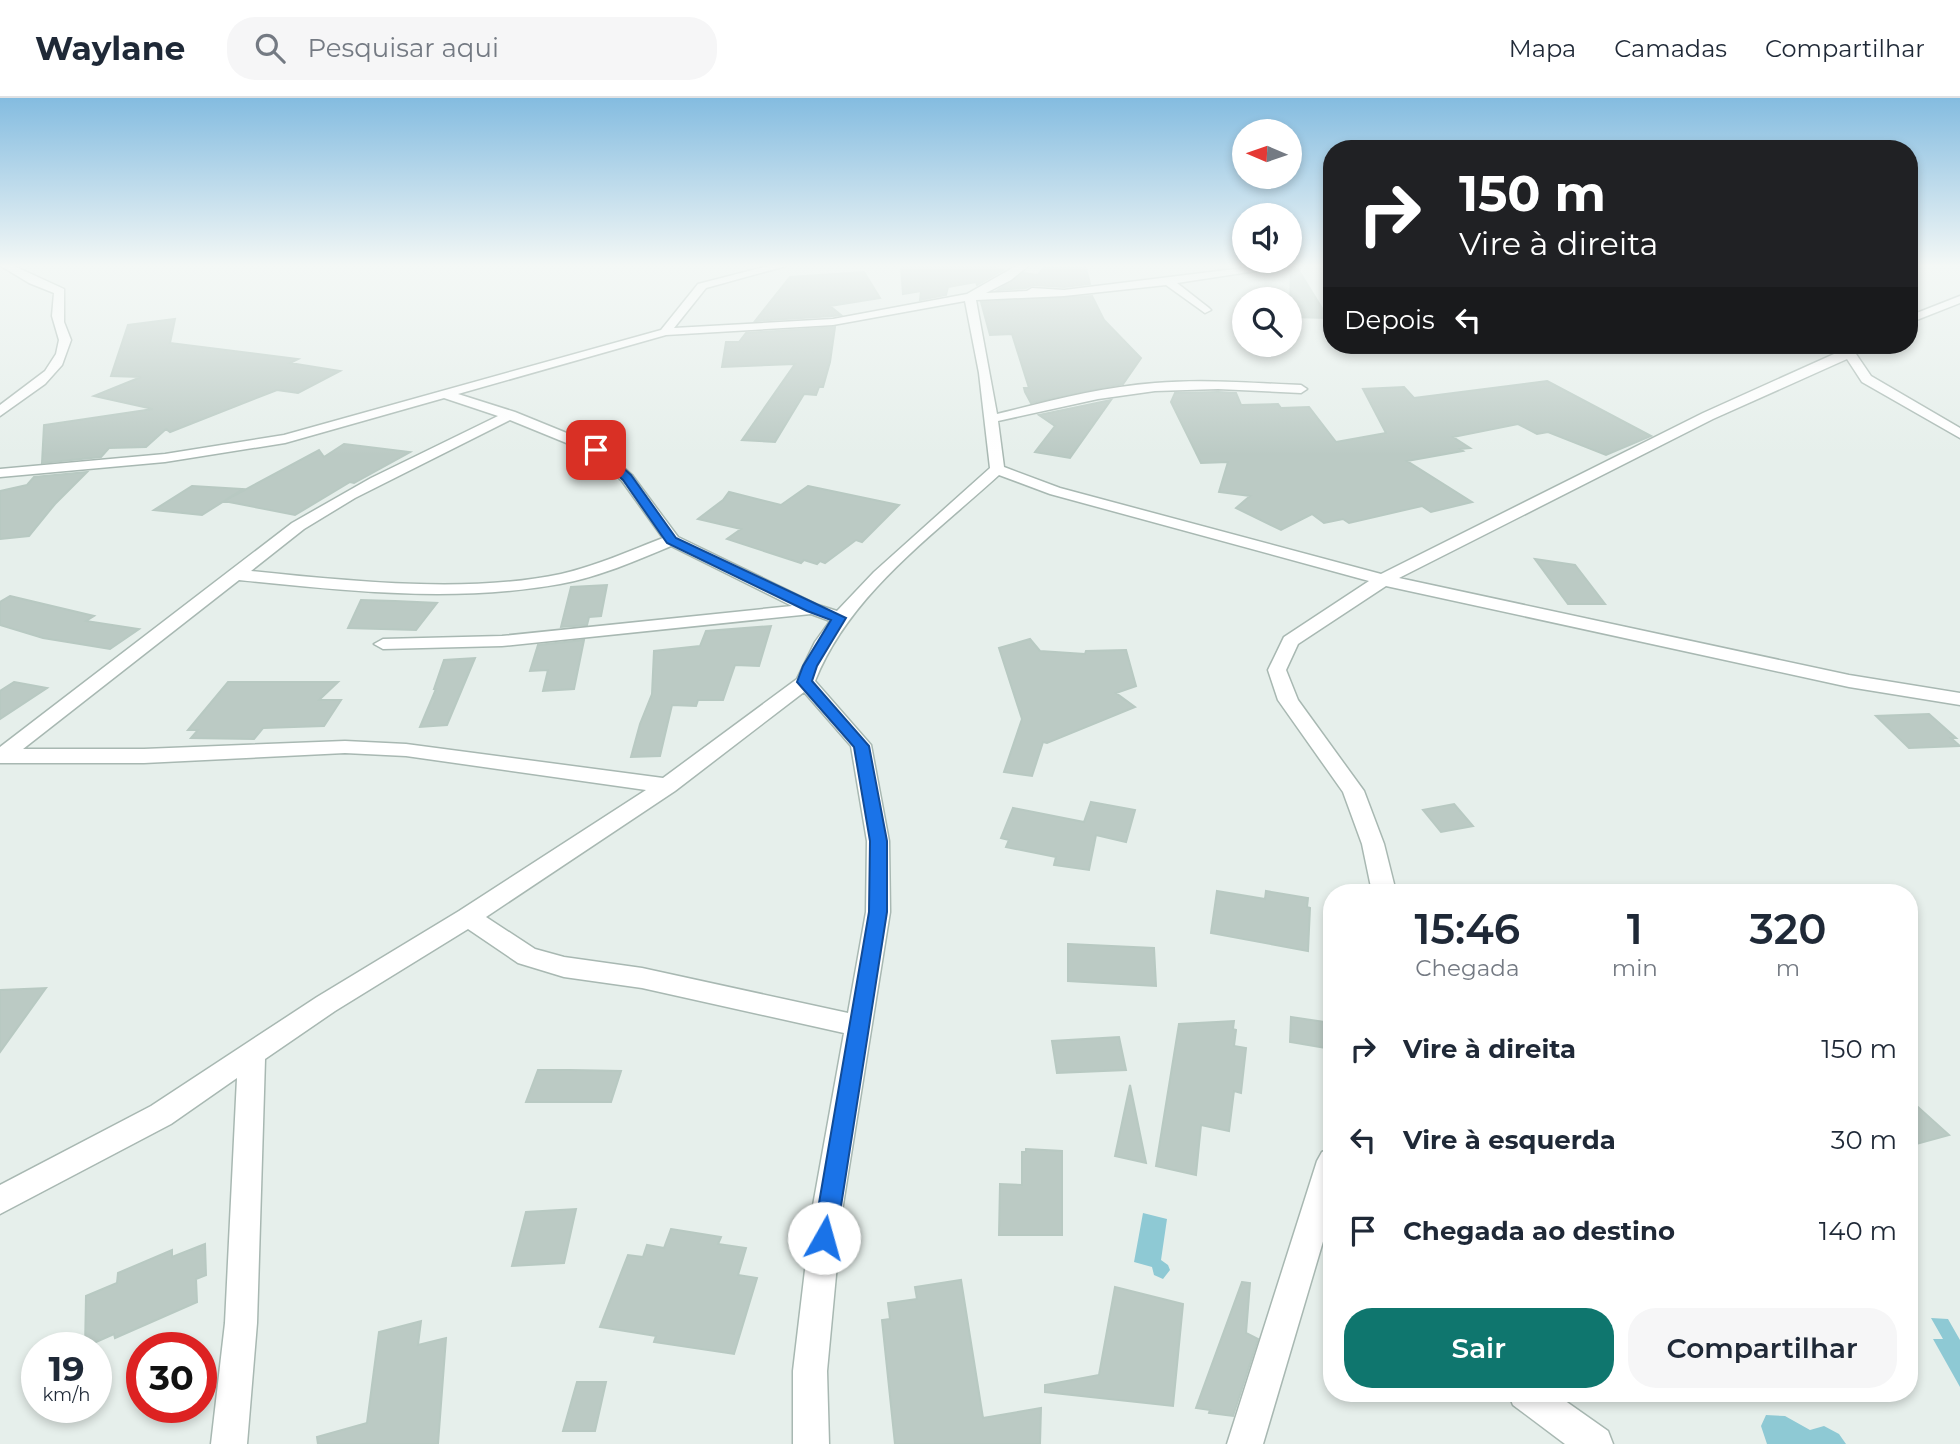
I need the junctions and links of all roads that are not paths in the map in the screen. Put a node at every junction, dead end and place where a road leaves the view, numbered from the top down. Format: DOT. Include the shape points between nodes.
graph roads {
  1 [pos="58,329"];
  2 [pos="668,329"];
  3 [pos="731,329"];
  4 [pos="976,329"];
  5 [pos="665,332"];
  6 [pos="1845,354"];
  7 [pos="1858,354"];
  8 [pos="1301,389"];
  9 [pos="446,394"];
  10 [pos="0,412"];
  11 [pos="510,415"];
  12 [pos="991,419"];
  13 [pos="1960,434"];
  14 [pos="997,468"];
  15 [pos="0,473"];
  16 [pos="672,540"];
  17 [pos="233,574"];
  18 [pos="1383,580"];
  19 [pos="812,609"];
  20 [pos="839,618"];
  21 [pos="383,644"];
  22 [pos="805,682"];
  23 [pos="1960,699"];
  24 [pos="0,756"];
  25 [pos="667,786"];
  26 [pos="1382,884"];
  27 [pos="468,917"];
  28 [pos="859,1026"];
  29 [pos="252,1055"];
  30 [pos="0,1200"];
  31 [pos="1323,1220"];
  32 [pos="1537,1402"];
  33 [pos="229,1444"];
  34 [pos="811,1444"];
  35 [pos="1245,1444"];
  36 [pos="1595,1444"];
  1 -- 10 [label="street" via="65,340 64,353 54,371"];
  2 -- 5 [label="street"];
  3 -- 5 [label="street"];
  4 -- 12 [label="street"];
  5 -- 9 [label="street"];
  6 -- 18 [label="street" via="1708,416"];
  7 -- 13 [label="street" via="1866,379"];
  8 -- 12 [label="street" via="1135,389"];
  9 -- 11 [label="street"];
  9 -- 15 [label="street" via="285,439 165,458"];
  11 -- 16 [label="street" via="596,450 627,478"];
  11 -- 17 [label="street" via="339,500"];
  12 -- 14 [label="street"];
  14 -- 18 [label="street" via="1055,491"];
  14 -- 20 [label="street"];
  16 -- 17 [label="street" via="561,579 489,589 337,585"];
  16 -- 19 [label="street"];
  17 -- 24 [label="street"];
  18 -- 23 [label="street" via="1849,681"];
  18 -- 26 [label="street" via="1290,641 1277,670 1288,700 1353,791"];
  19 -- 20 [label="street"];
  19 -- 21 [label="street" via="502,641"];
  20 -- 22 [label="street"];
  22 -- 25 [label="street"];
  22 -- 28 [label="street" via="861,746 878,841 878,912"];
  24 -- 25 [label="street" via="144,756 345,747 476,757"];
  25 -- 27 [label="street"];
  27 -- 28 [label="street" via="527,956 565,967 642,978"];
  27 -- 29 [label="street"];
  28 -- 34 [label="street" via="827,1211 810,1371"];
  29 -- 30 [label="street" via="161,1115"];
  29 -- 33 [label="street" via="242,1323"];
  31 -- 35 [label="street"];
  32 -- 36 [label="street"];
}
